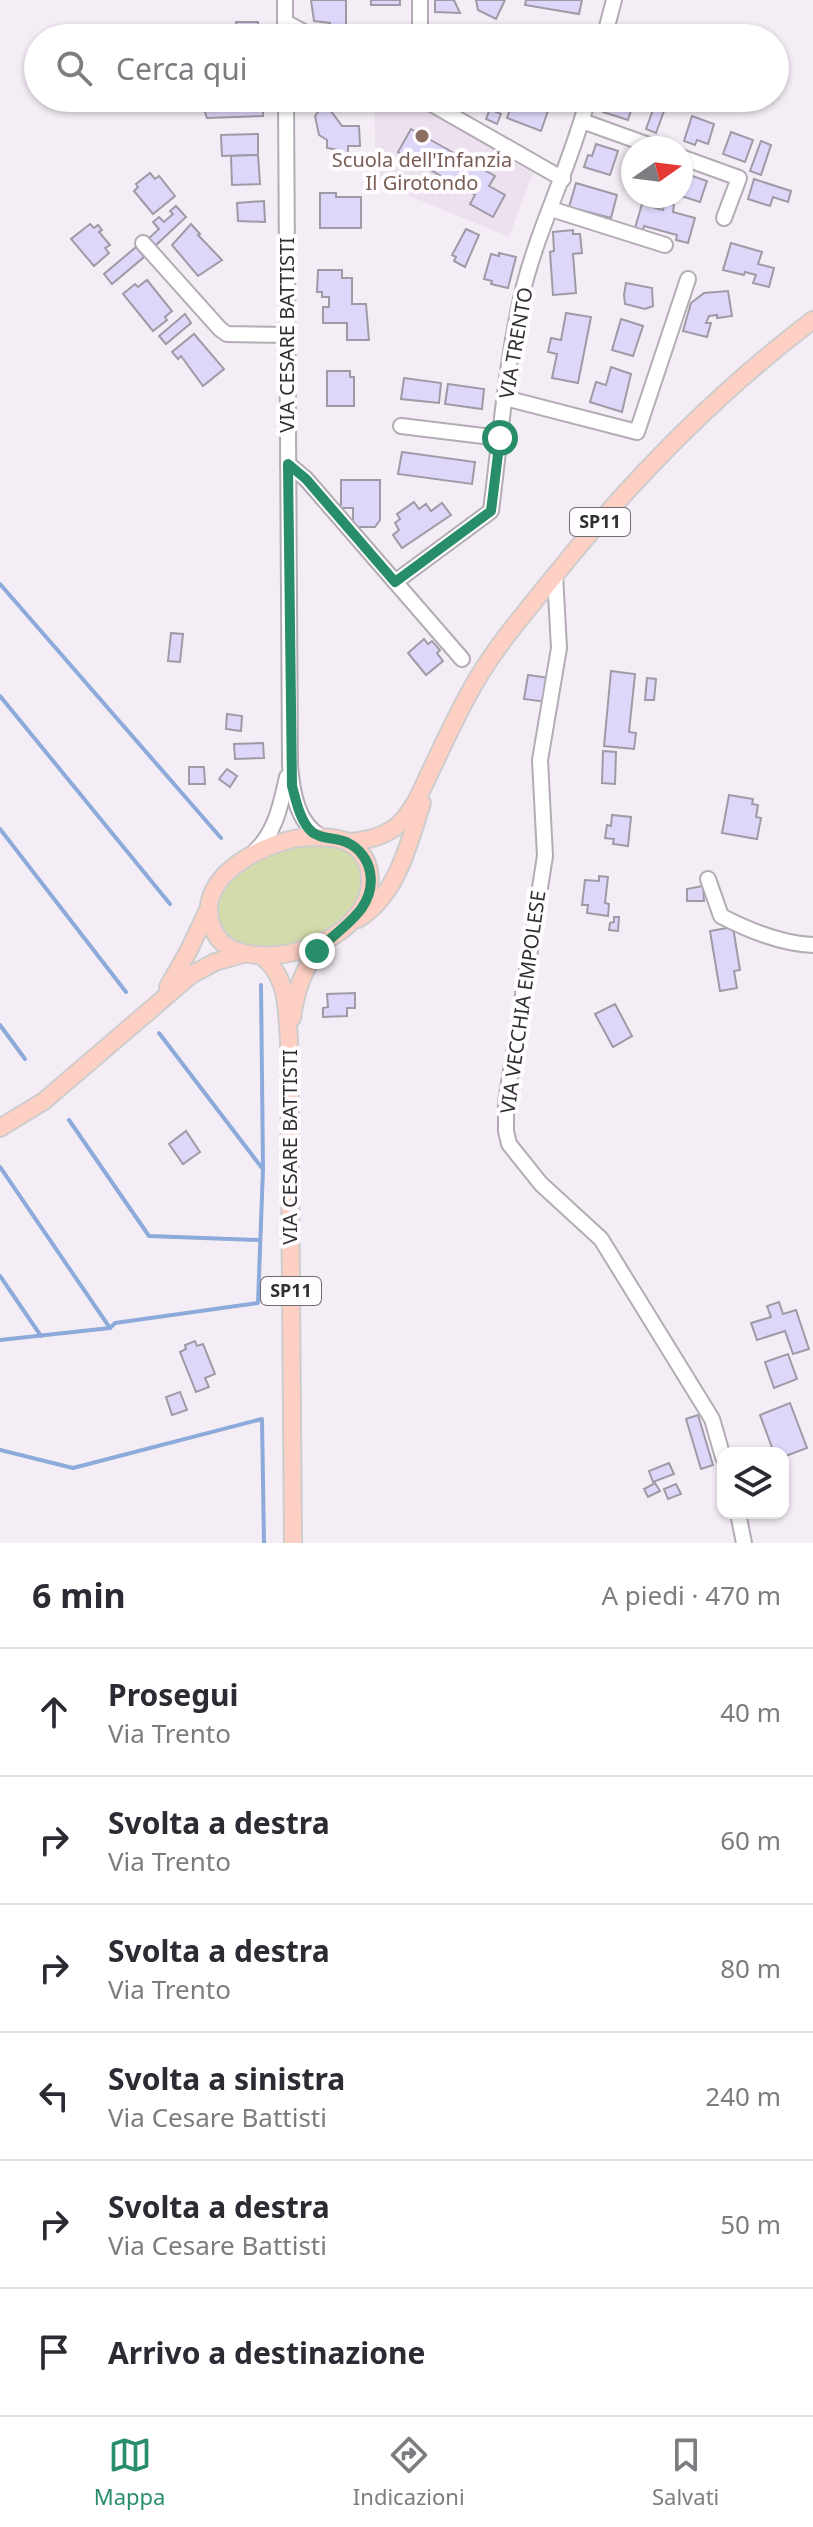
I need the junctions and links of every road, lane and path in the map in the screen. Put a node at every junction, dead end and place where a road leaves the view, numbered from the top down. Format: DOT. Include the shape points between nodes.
graph roads {
  1 [pos="285,0"];
  2 [pos="420,0"];
  3 [pos="614,0"];
  4 [pos="285,22"];
  5 [pos="289,24"];
  6 [pos="420,24"];
  7 [pos="608,24"];
  8 [pos="286,112"];
  9 [pos="446,112"];
  10 [pos="584,112"];
  11 [pos="582,121"];
  12 [pos="624,136"];
  13 [pos="693,161"];
  14 [pos="563,179"];
  15 [pos="551,209"];
  16 [pos="724,218"];
  17 [pos="143,243"];
  18 [pos="665,245"];
  19 [pos="688,279"];
  20 [pos="813,320"];
  21 [pos="287,335"];
  22 [pos="505,398"];
  23 [pos="401,426"];
  24 [pos="500,438"];
  25 [pos="288,464"];
  26 [pos="555,575"];
  27 [pos="395,582"];
  28 [pos="462,659"];
  29 [pos="435,763"];
  30 [pos="290,765"];
  31 [pos="322,837"];
  32 [pos="347,842"];
  33 [pos="248,857"];
  34 [pos="708,879"];
  35 [pos="210,905"];
  36 [pos="337,932"];
  37 [pos="813,945"];
  38 [pos="254,954"];
  39 [pos="161,998"];
  40 [pos="289,1039"];
  41 [pos="0,1128"];
  42 [pos="720,1447"];
  43 [pos="739,1519"];
  44 [pos="293,1543"];
  45 [pos="744,1543"];
  1 -- 4 [label="street"];
  2 -- 6 [label="street"];
  3 -- 7 [label="street"];
  4 -- 5 [label="street"];
  8 -- 21 [label="street, VIA CESARE BATTISTI"];
  9 -- 14 [label="street"];
  10 -- 11 [label="street, VIA TRENTO"];
  11 -- 12 [label="street"];
  11 -- 14 [label="street, VIA TRENTO"];
  13 -- 16 [label="street" via="739,178"];
  14 -- 15 [label="street, VIA TRENTO"];
  15 -- 18 [label="street"];
  15 -- 22 [label="street, VIA TRENTO" via="523,293"];
  17 -- 21 [label="street" via="227,334"];
  19 -- 22 [label="street" via="637,432"];
  20 -- 26 [label="main road, SP11" via="740,379 671,446"];
  21 -- 25 [label="street, VIA CESARE BATTISTI"];
  22 -- 24 [label="street, VIA TRENTO"];
  23 -- 24 [label="street"];
  24 -- 27 [label="street, VIA TRENTO" via="491,511"];
  25 -- 27 [label="street"];
  25 -- 30 [label="street, VIA CESARE BATTISTI"];
  26 -- 29 [label="main road, SP11" via="495,651"];
  26 -- 42 [label="street, VIA VECCHIA EMPOLESE" via="559,648 540,760 545,856 506,1102 506,1131 509,1144 541,1184 601,1239 712,1419"];
  27 -- 28 [label="street"];
  29 -- 32 [label="main road, SP11" via="398,824 371,838"];
  29 -- 36 [label="main road, SP11" via="386,896"];
  30 -- 31 [label="street, VIA CESARE BATTISTI" via="301,814 312,832"];
  30 -- 33 [label="street, VIA CESARE BATTISTI" via="267,840"];
  31 -- 32 [label="main road, VIA CESARE BATTISTI / SP11"];
  31 -- 33 [label="main road, VIA CESARE BATTISTI / SP11" via="287,839"];
  32 -- 36 [label="main road, VIA CESARE BATTISTI / SP11" via="362,855 371,878 366,901"];
  33 -- 35 [label="main road, VIA CESARE BATTISTI / SP11" via="219,883"];
  34 -- 37 [label="street" via="721,916 798,945"];
  35 -- 38 [label="main road, VIA CESARE BATTISTI / SP11" via="216,936 233,949"];
  35 -- 39 [label="main road"];
  36 -- 38 [label="main road, VIA CESARE BATTISTI / SP11" via="300,950"];
  36 -- 40 [label="main road, VIA CESARE BATTISTI / SP11" via="317,951 301,978"];
  38 -- 39 [label="main road" via="201,968"];
  38 -- 40 [label="main road, VIA CESARE BATTISTI / SP11" via="271,964 283,982"];
  39 -- 41 [label="main road" via="44,1101"];
  40 -- 44 [label="main road, VIA CESARE BATTISTI / SP11"];
  43 -- 45 [label="street"];
}
